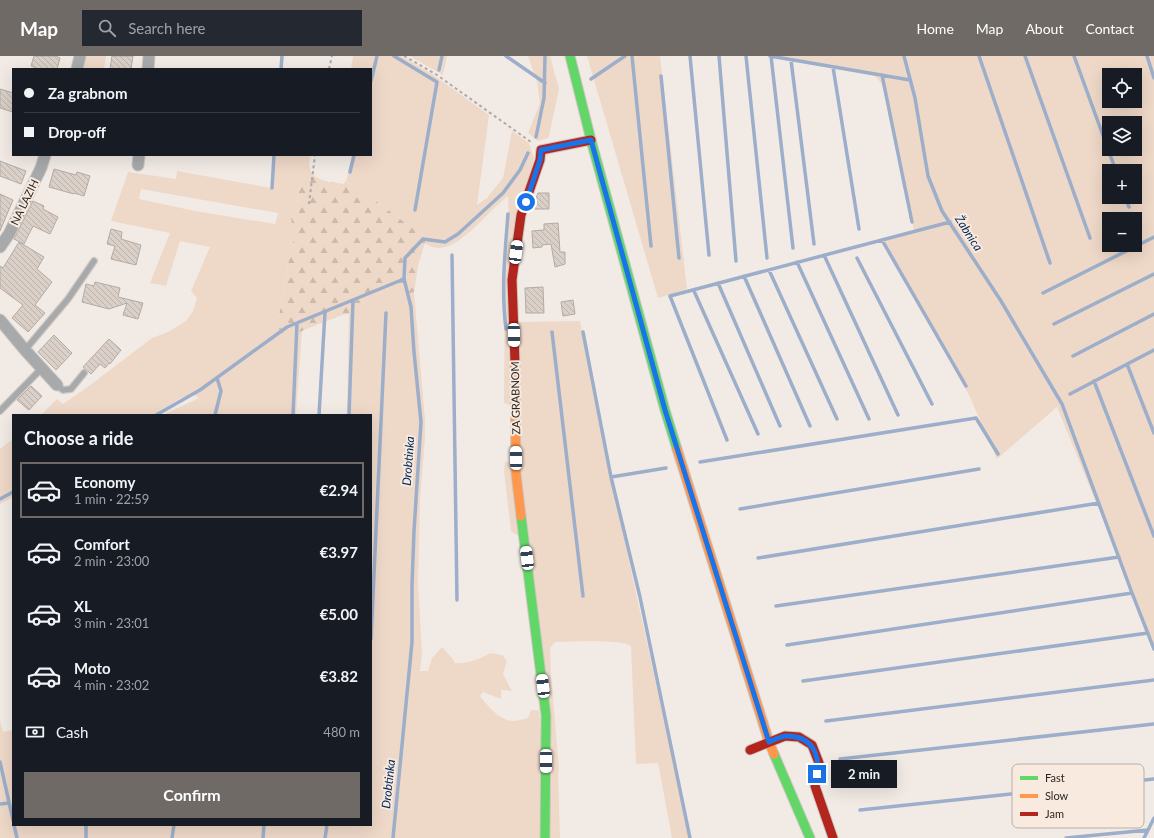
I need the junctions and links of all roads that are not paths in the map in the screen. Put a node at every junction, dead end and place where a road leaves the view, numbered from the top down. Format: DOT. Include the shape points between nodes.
graph roads {
  1 [pos="80,56"];
  2 [pos="149,56"];
  3 [pos="157,56"];
  4 [pos="570,56"];
  5 [pos="77,68"];
  6 [pos="148,68"];
  7 [pos="156,68"];
  8 [pos="591,140"];
  9 [pos="46,156"];
  10 [pos="0,247"];
  11 [pos="94,261"];
  12 [pos="0,320"];
  13 [pos="25,350"];
  14 [pos="42,368"];
  15 [pos="84,373"];
  16 [pos="57,385"];
  17 [pos="0,411"];
  18 [pos="769,742"];
  19 [pos="750,750"];
  20 [pos="545,838"];
  21 [pos="810,838"];
  22 [pos="833,838"];
  1 -- 5 [label="street"];
  2 -- 6 [label="street"];
  3 -- 7 [label="street"];
  4 -- 8 [label="street"];
  8 -- 18 [label="street" via="665,410"];
  8 -- 20 [label="street, ZA GRABNOM" via="541,150 521,215 512,280 516,474 546,715"];
  9 -- 10 [label="street, NA LAZIH" via="9,234"];
  11 -- 13 [label="lane" via="68,299"];
  12 -- 13 [label="street"];
  13 -- 14 [label="street"];
  14 -- 16 [label="street"];
  14 -- 17 [label="lane"];
  15 -- 16 [label="lane" via="70,389 63,390"];
  18 -- 19 [label="street"];
  18 -- 21 [label="street"];
  18 -- 22 [label="street" via="786,736 799,737 812,745 819,763 815,786"];
}
